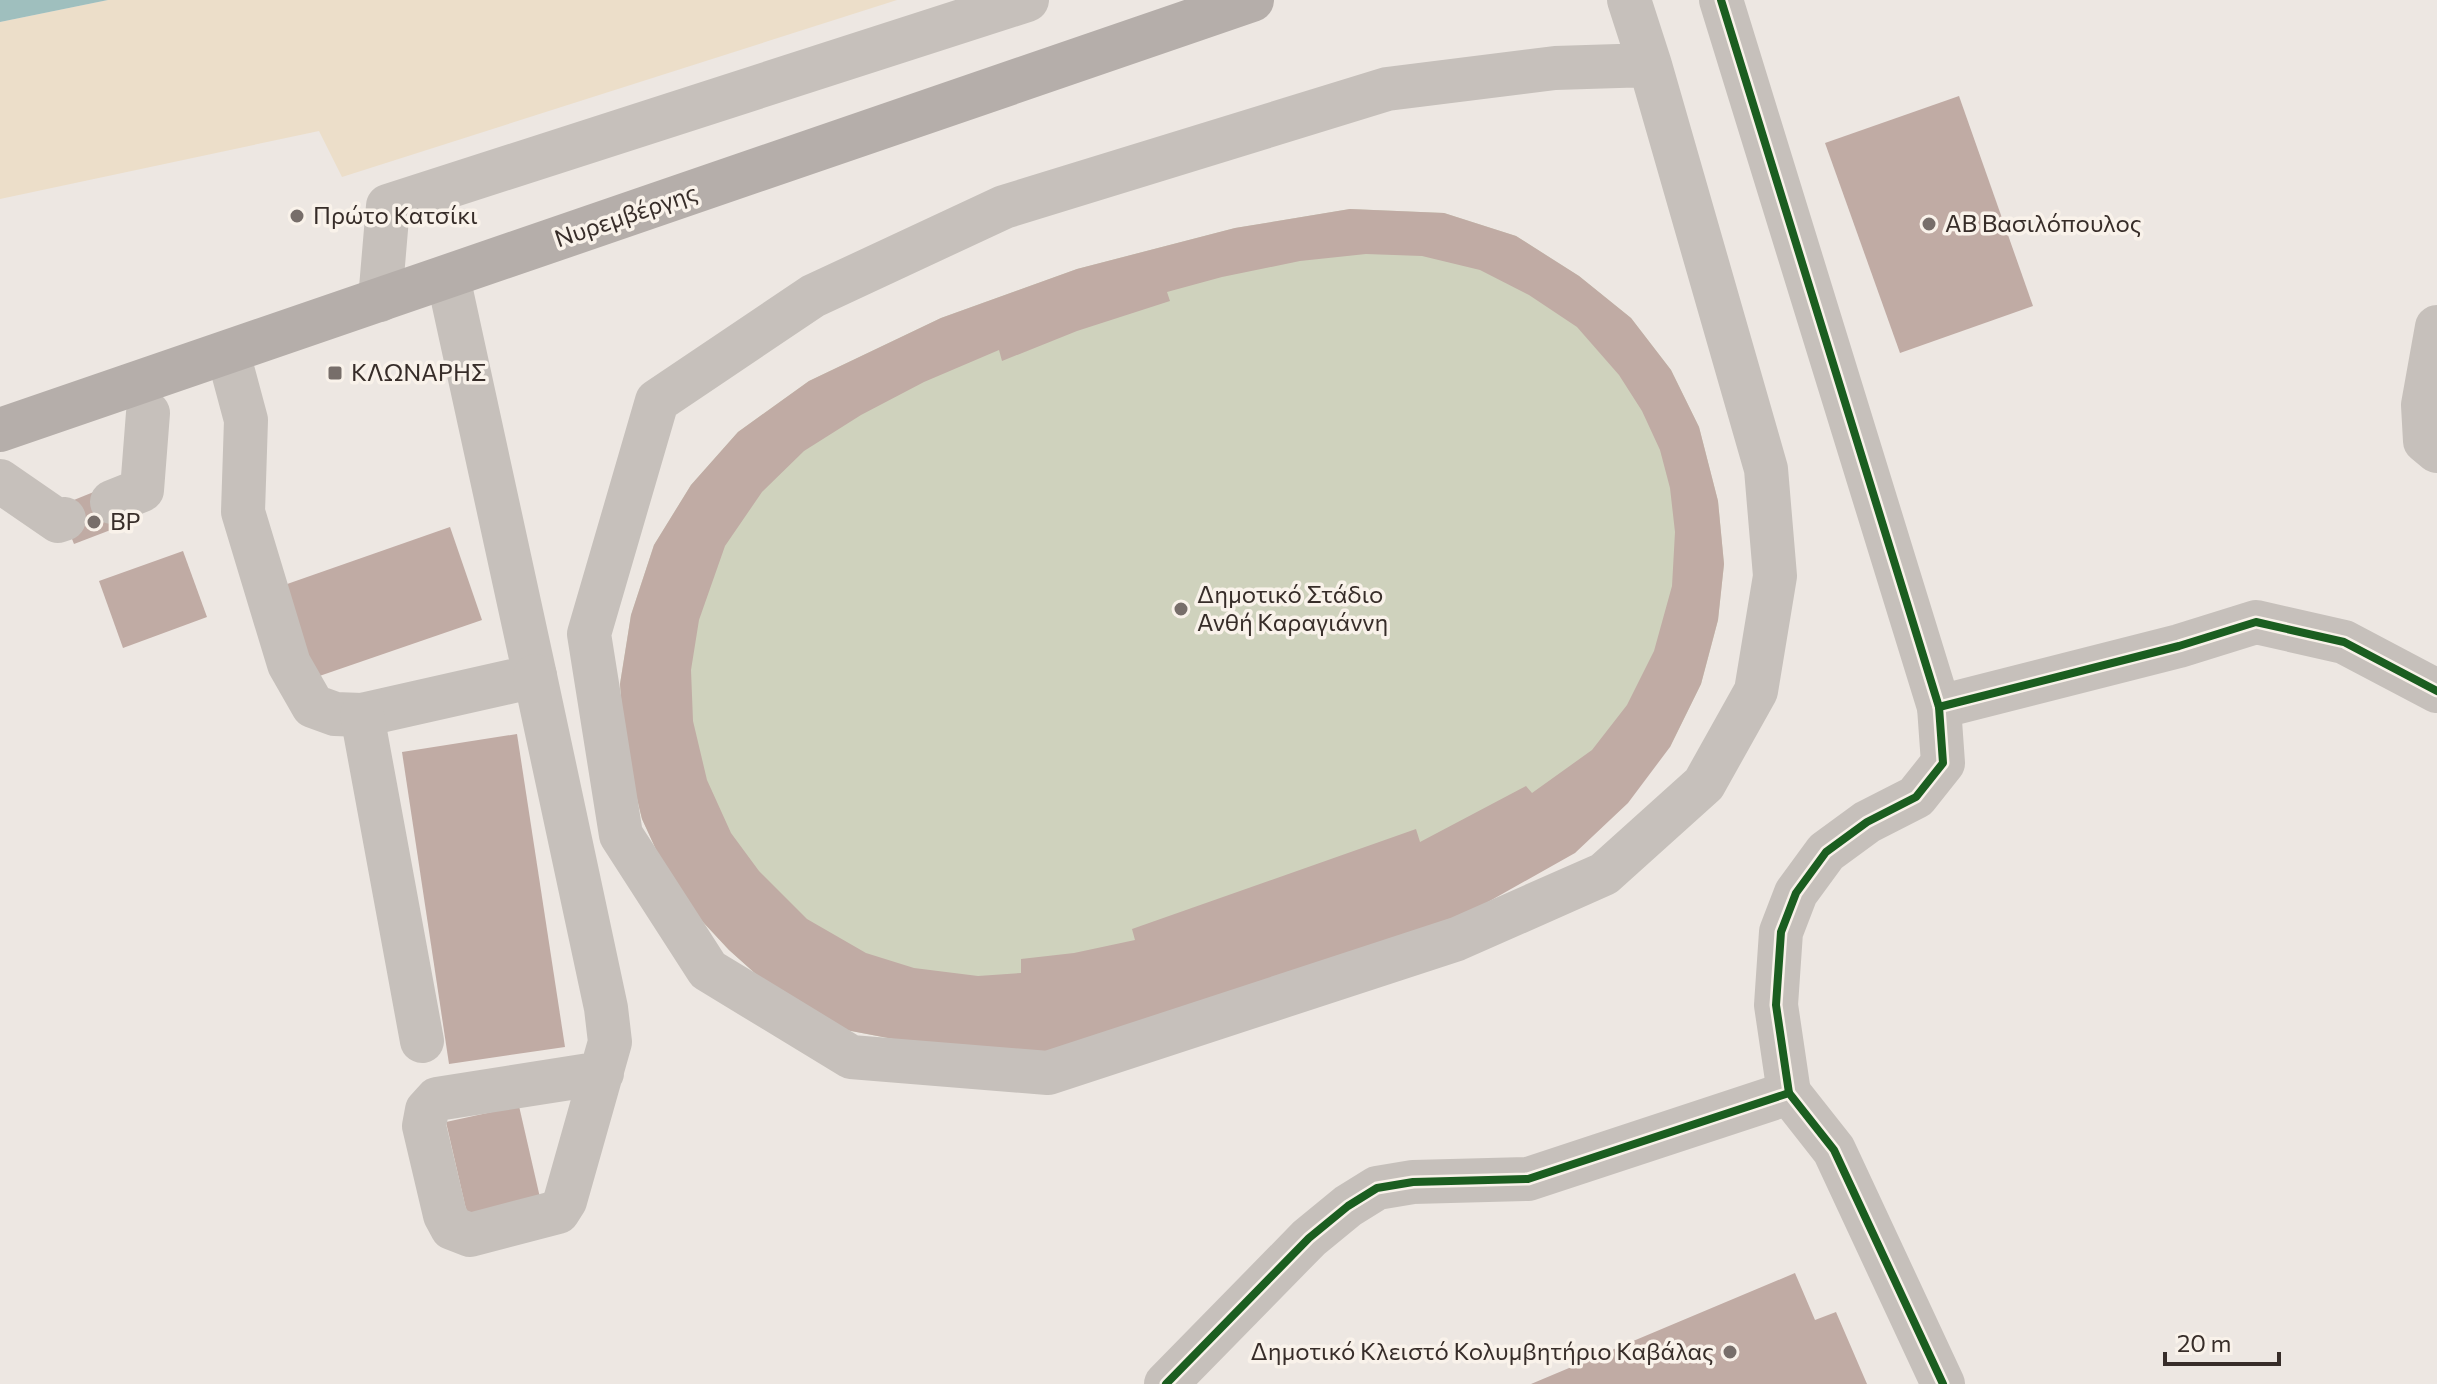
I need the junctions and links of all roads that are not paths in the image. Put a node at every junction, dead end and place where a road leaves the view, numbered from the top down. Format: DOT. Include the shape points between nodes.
graph roads {
  1 [pos="1027,0"];
  2 [pos="1252,0"];
  3 [pos="1629,0"];
  4 [pos="1721,0"];
  5 [pos="1650,65"];
  6 [pos="448,277"];
  7 [pos="380,300"];
  8 [pos="2437,327"];
  9 [pos="228,353"];
  10 [pos="148,413"];
  11 [pos="0,430"];
  12 [pos="2437,451"];
  13 [pos="0,481"];
  14 [pos="112,502"];
  15 [pos="64,519"];
  16 [pos="535,676"];
  17 [pos="2437,691"];
  18 [pos="1939,707"];
  19 [pos="362,715"];
  20 [pos="422,1041"];
  21 [pos="602,1073"];
  22 [pos="1789,1093"];
  23 [pos="1166,1384"];
  24 [pos="1943,1384"];
  1 -- 7 [label="street" via="388,206"];
  2 -- 6 [label="main road, Νυρεμβέργης"];
  3 -- 5 [label="street"];
  4 -- 18 [label="street"];
  5 -- 5 [label="street" via="1555,68 1387,89 1004,207 813,296 657,401 589,634 621,835 708,970 851,1057 1048,1073 1457,939 1604,874 1704,784 1756,691 1775,576 1766,469"];
  6 -- 7 [label="main road, Νυρεμβέργης"];
  6 -- 16 [label="street"];
  7 -- 9 [label="main road, Νυρεμβέργης"];
  8 -- 12 [label="street" via="2423,405 2425,441"];
  9 -- 11 [label="main road, Νυρεμβέργης"];
  9 -- 19 [label="street" via="246,420 243,512 289,664 313,706"];
  10 -- 14 [label="street" via="142,490"];
  13 -- 15 [label="street" via="58,521"];
  16 -- 19 [label="street"];
  16 -- 21 [label="street" via="606,1008 610,1042"];
  17 -- 18 [label="street" via="2344,642 2256,622"];
  18 -- 22 [label="street" via="1943,763 1916,797 1867,822 1826,852 1796,893 1781,932 1776,1005"];
  19 -- 20 [label="street"];
  21 -- 21 [label="street" via="558,1212 470,1235 452,1228 424,1126 427,1110 437,1099"];
  22 -- 23 [label="street" via="1528,1179 1377,1188 1309,1238"];
  22 -- 24 [label="street" via="1834,1150"];
}
